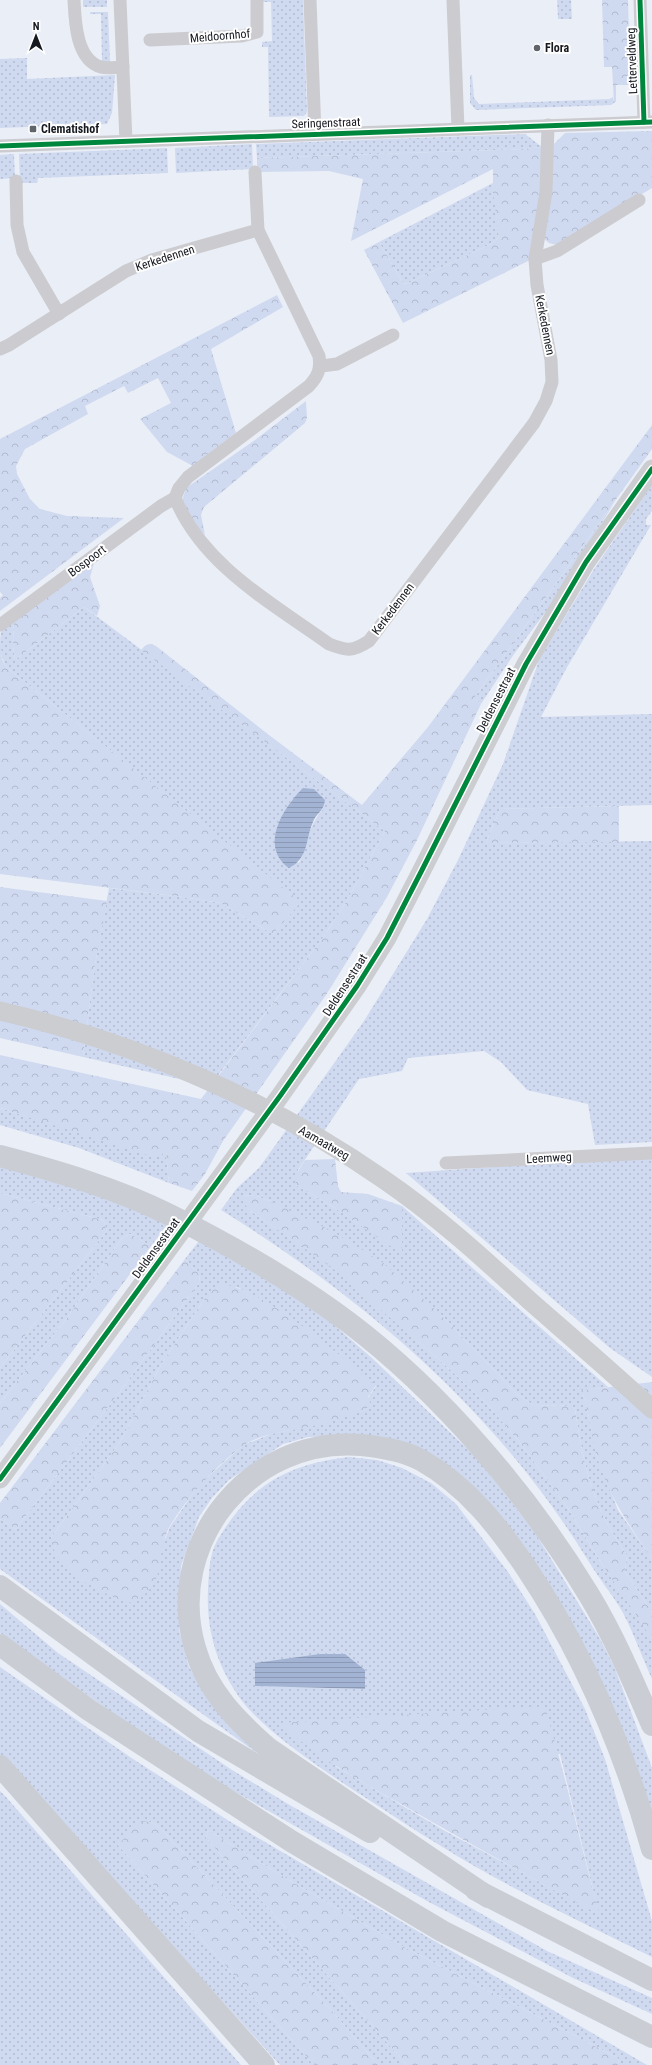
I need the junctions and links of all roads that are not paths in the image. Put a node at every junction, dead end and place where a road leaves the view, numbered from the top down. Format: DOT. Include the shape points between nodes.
graph roads {
  1 [pos="74,0"];
  2 [pos="120,0"];
  3 [pos="257,0"];
  4 [pos="310,0"];
  5 [pos="453,0"];
  6 [pos="640,0"];
  7 [pos="646,20"];
  8 [pos="150,40"];
  9 [pos="123,67"];
  10 [pos="648,122"];
  11 [pos="548,125"];
  12 [pos="458,129"];
  13 [pos="315,134"];
  14 [pos="126,141"];
  15 [pos="0,146"];
  16 [pos="255,172"];
  17 [pos="16,181"];
  18 [pos="639,200"];
  19 [pos="258,230"];
  20 [pos="535,259"];
  21 [pos="59,314"];
  22 [pos="393,335"];
  23 [pos="0,348"];
  24 [pos="321,366"];
  25 [pos="652,469"];
  26 [pos="175,498"];
  27 [pos="0,625"];
  28 [pos="0,1011"];
  29 [pos="652,1153"];
  30 [pos="0,1156"];
  31 [pos="446,1163"];
  32 [pos="599,1360"];
  33 [pos="652,1391"];
  34 [pos="652,1409"];
  35 [pos="0,1479"];
  36 [pos="0,1586"];
  37 [pos="0,1645"];
  38 [pos="652,1725"];
  39 [pos="0,1766"];
  40 [pos="652,1849"];
  41 [pos="488,1897"];
  42 [pos="652,1980"];
  43 [pos="652,2037"];
  44 [pos="264,2065"];
  1 -- 9 [label="street" via="80,43 85,55 101,67"];
  2 -- 9 [label="street"];
  3 -- 8 [label="street, Meidoornhof" via="257,32 242,36"];
  4 -- 13 [label="street"];
  5 -- 12 [label="street"];
  6 -- 7 [label="street, Letterveldweg"];
  7 -- 10 [label="street, Letterveldweg"];
  9 -- 14 [label="street"];
  10 -- 11 [label="street, Seringenstraat"];
  11 -- 12 [label="street, Seringenstraat"];
  11 -- 20 [label="street, Kerkedennen" via="546,192"];
  12 -- 13 [label="street, Seringenstraat"];
  13 -- 14 [label="street, Seringenstraat"];
  14 -- 15 [label="street, Seringenstraat"];
  16 -- 19 [label="street"];
  17 -- 21 [label="street" via="17,225 23,252"];
  18 -- 20 [label="street" via="556,251"];
  19 -- 21 [label="street, Kerkedennen" via="152,260 126,271"];
  19 -- 24 [label="street" via="319,356"];
  20 -- 26 [label="street, Kerkedennen" via="537,285 551,360 552,382 546,401 534,423 369,641 358,648 346,651 329,644 231,574 207,549"];
  21 -- 23 [label="street, Kerkedennen"];
  22 -- 24 [label="street" via="337,364"];
  24 -- 26 [label="street" via="317,378 309,386 188,477"];
  25 -- 35 [label="street, Deldensestraat" via="586,562 526,664 386,938 357,986 280,1096"];
  26 -- 27 [label="street, Bospoort"];
  28 -- 32 [label="street, Aamaatweg" via="114,1044 221,1086 353,1159 424,1209 462,1240"];
  29 -- 31 [label="street, Leemweg"];
  30 -- 38 [label="highway" via="55,1171 169,1214 297,1287 349,1323 394,1361 455,1419 496,1465 537,1518 590,1596 614,1640"];
  32 -- 33 [label="street, Aamaatweg"];
  32 -- 34 [label="street, Aamaatweg"];
  36 -- 41 [label="highway" via="198,1731 374,1835"];
  37 -- 43 [label="highway" via="89,1710 291,1841 442,1931"];
  39 -- 44 [label="highway"];
  40 -- 41 [label="highway" via="639,1803 607,1716 569,1636 515,1552 470,1496 456,1483 419,1459 378,1446 324,1445 300,1451 274,1462 234,1492 213,1518 193,1565 189,1621 195,1649 207,1678 219,1698 239,1722 268,1748"];
  41 -- 42 [label="highway"];
}
